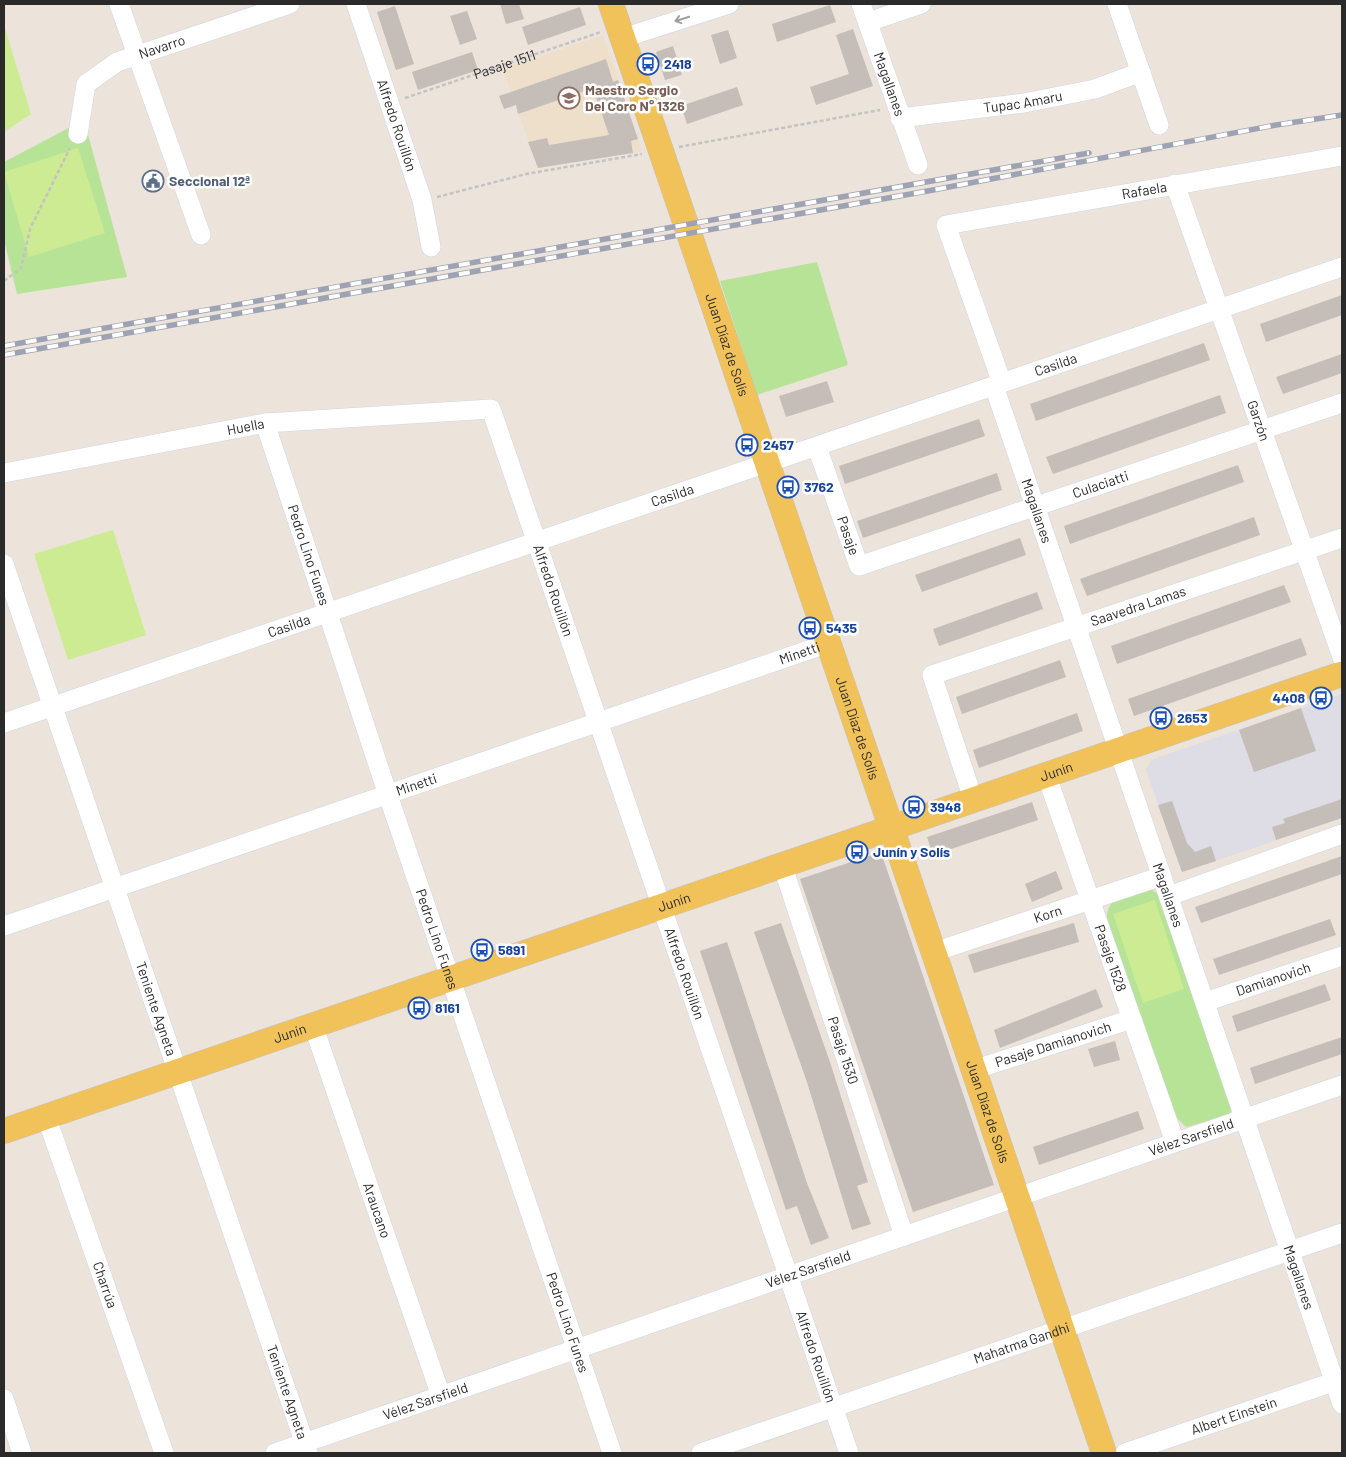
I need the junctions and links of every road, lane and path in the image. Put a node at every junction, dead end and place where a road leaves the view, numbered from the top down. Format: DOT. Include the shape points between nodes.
graph roads {
  1 [pos="119,4"];
  2 [pos="290,4"];
  3 [pos="356,4"];
  4 [pos="729,4"];
  5 [pos="861,4"];
  6 [pos="921,4"];
  7 [pos="1117,4"];
  8 [pos="618,22"];
  9 [pos="868,22"];
  10 [pos="137,55"];
  11 [pos="1141,72"];
  12 [pos="390,104"];
  13 [pos="900,118"];
  14 [pos="1159,125"];
  15 [pos="78,134"];
  16 [pos="1342,156"];
  17 [pos="918,166"];
  18 [pos="1175,184"];
  19 [pos="946,225"];
  20 [pos="201,235"];
  21 [pos="431,247"];
  22 [pos="1342,267"];
  23 [pos="4,281"];
  24 [pos="1219,309"];
  25 [pos="998,385"];
  26 [pos="1342,403"];
  27 [pos="491,409"];
  28 [pos="265,423"];
  29 [pos="1262,430"];
  30 [pos="818,447"];
  31 [pos="768,464"];
  32 [pos="4,473"];
  33 [pos="1035,507"];
  34 [pos="1342,538"];
  35 [pos="537,542"];
  36 [pos="1304,550"];
  37 [pos="4,564"];
  38 [pos="859,566"];
  39 [pos="330,613"];
  40 [pos="1076,626"];
  41 [pos="829,643"];
  42 [pos="1342,657"];
  43 [pos="1342,674"];
  44 [pos="53,707"];
  45 [pos="599,722"];
  46 [pos="4,724"];
  47 [pos="1118,750"];
  48 [pos="1046,774"];
  49 [pos="388,794"];
  50 [pos="973,799"];
  51 [pos="891,827"];
  52 [pos="1342,834"];
  53 [pos="782,864"];
  54 [pos="1162,876"];
  55 [pos="115,888"];
  56 [pos="1169,896"];
  57 [pos="1090,900"];
  58 [pos="661,906"];
  59 [pos="4,926"];
  60 [pos="934,952"];
  61 [pos="1342,956"];
  62 [pos="451,978"];
  63 [pos="1205,1002"];
  64 [pos="1132,1019"];
  65 [pos="313,1025"];
  66 [pos="973,1070"];
  67 [pos="177,1071"];
  68 [pos="1342,1085"];
  69 [pos="46,1116"];
  70 [pos="1245,1119"];
  71 [pos="4,1131"];
  72 [pos="1176,1142"];
  73 [pos="1017,1197"];
  74 [pos="1342,1232"];
  75 [pos="904,1236"];
  76 [pos="1290,1250"];
  77 [pos="788,1276"];
  78 [pos="1062,1329"];
  79 [pos="576,1349"];
  80 [pos="1338,1380"];
  81 [pos="441,1396"];
  82 [pos="4,1399"];
  83 [pos="1342,1404"];
  84 [pos="834,1408"];
  85 [pos="307,1448"];
  86 [pos="22,1453"];
  87 [pos="164,1453"];
  88 [pos="275,1453"];
  89 [pos="612,1453"];
  90 [pos="702,1453"];
  91 [pos="849,1453"];
  92 [pos="1104,1453"];
  93 [pos="1125,1453"];
  1 -- 10 [label="street"];
  2 -- 10 [label="street, Navarro"];
  3 -- 12 [label="street, Alfredo Rouillón"];
  4 -- 8 [label="street, one-way"];
  5 -- 9 [label="street, Magallanes"];
  6 -- 9 [label="street"];
  7 -- 11 [label="street"];
  8 -- 12 [label="path, Pasaje 1511"];
  8 -- 31 [label="main road, Juan Díaz de Solís"];
  9 -- 13 [label="street, Magallanes"];
  10 -- 15 [label="street, Navarro" via="117,62 86,84"];
  10 -- 20 [label="street"];
  11 -- 13 [label="street, Tupac Amaru" via="1095,88 1024,103"];
  11 -- 14 [label="street"];
  12 -- 21 [label="street, Alfredo Rouillón" via="422,200"];
  13 -- 17 [label="street, Magallanes"];
  15 -- 23 [label="path" via="30,229 21,268"];
  16 -- 18 [label="street, Rafaela"];
  18 -- 19 [label="street, Rafaela"];
  18 -- 24 [label="street, Garzón"];
  19 -- 25 [label="street, Magallanes"];
  22 -- 24 [label="street, Casilda"];
  24 -- 25 [label="street, Casilda"];
  24 -- 29 [label="street, Garzón"];
  25 -- 30 [label="street, Casilda"];
  25 -- 33 [label="street, Magallanes"];
  26 -- 29 [label="street, Culaciatti"];
  27 -- 28 [label="street, Huella"];
  27 -- 35 [label="street, Alfredo Rouillón"];
  28 -- 32 [label="street, Huella"];
  28 -- 39 [label="street, Pedro Lino Funes"];
  29 -- 33 [label="street, Culaciatti"];
  29 -- 36 [label="street, Garzón"];
  30 -- 31 [label="street, Casilda"];
  30 -- 38 [label="street, Pasaje"];
  31 -- 35 [label="street, Casilda"];
  31 -- 41 [label="main road, Juan Díaz de Solís"];
  33 -- 38 [label="street, Culaciatti"];
  33 -- 40 [label="street, Magallanes"];
  34 -- 36 [label="street, Saavedra Lamas"];
  35 -- 39 [label="street, Casilda"];
  35 -- 45 [label="street, Alfredo Rouillón"];
  36 -- 40 [label="street, Saavedra Lamas"];
  36 -- 42 [label="street, Garzón"];
  37 -- 44 [label="street, Teniente Agneta"];
  39 -- 44 [label="street, Casilda"];
  39 -- 49 [label="street, Pedro Lino Funes"];
  40 -- 47 [label="street, Magallanes"];
  40 -- 50 [label="street, Saavedra Lamas" via="932,675"];
  41 -- 45 [label="street, Minetti"];
  41 -- 51 [label="main road, Juan Díaz de Solís"];
  43 -- 47 [label="main road, Junín"];
  44 -- 46 [label="street, Casilda"];
  44 -- 55 [label="street, Teniente Agneta"];
  45 -- 49 [label="street, Minetti"];
  45 -- 58 [label="street, Alfredo Rouillón"];
  47 -- 48 [label="main road, Junín"];
  47 -- 54 [label="street, Magallanes"];
  48 -- 50 [label="main road, Junín"];
  48 -- 57 [label="street, Pasaje 1528"];
  49 -- 55 [label="street, Minetti"];
  49 -- 62 [label="street, Pedro Lino Funes"];
  50 -- 51 [label="main road, Junín"];
  51 -- 53 [label="main road, Junín"];
  51 -- 60 [label="main road, Juan Díaz de Solís"];
  52 -- 56 [label="street"];
  53 -- 58 [label="main road, Junín"];
  53 -- 75 [label="street, Pasaje 1530"];
  54 -- 56 [label="street, Magallanes"];
  54 -- 57 [label="street, Korn"];
  55 -- 59 [label="street, Minetti"];
  55 -- 67 [label="street, Teniente Agneta"];
  56 -- 63 [label="street, Magallanes"];
  57 -- 60 [label="street, Korn"];
  57 -- 64 [label="street, Pasaje 1528"];
  58 -- 62 [label="main road, Junín"];
  58 -- 77 [label="street, Alfredo Rouillón"];
  60 -- 66 [label="main road, Juan Díaz de Solís"];
  61 -- 63 [label="street, Damianovich"];
  62 -- 65 [label="main road, Junín"];
  62 -- 79 [label="street, Pedro Lino Funes"];
  63 -- 70 [label="street, Magallanes"];
  64 -- 66 [label="street, Pasaje Damianovich"];
  64 -- 72 [label="street, Pasaje 1528"];
  65 -- 67 [label="main road, Junín"];
  65 -- 81 [label="street, Araucano"];
  66 -- 73 [label="main road, Juan Díaz de Solís"];
  67 -- 69 [label="main road, Junín"];
  67 -- 85 [label="street, Teniente Agneta"];
  68 -- 70 [label="street, Vélez Sarsfield"];
  69 -- 71 [label="main road, Junín"];
  69 -- 87 [label="street, Charrúa"];
  70 -- 72 [label="street, Vélez Sarsfield"];
  70 -- 76 [label="street, Magallanes"];
  72 -- 73 [label="street, Vélez Sarsfield"];
  73 -- 75 [label="street, Vélez Sarsfield"];
  73 -- 78 [label="main road, Juan Díaz de Solís"];
  74 -- 76 [label="street, Mahatma Gandhi"];
  75 -- 77 [label="street, Vélez Sarsfield"];
  76 -- 78 [label="street, Mahatma Gandhi"];
  76 -- 80 [label="street, Magallanes"];
  77 -- 79 [label="street, Vélez Sarsfield"];
  77 -- 84 [label="street, Alfredo Rouillón"];
  78 -- 84 [label="street, Mahatma Gandhi"];
  78 -- 92 [label="main road, Juan Díaz de Solís"];
  79 -- 81 [label="street, Vélez Sarsfield"];
  79 -- 89 [label="street, Pedro Lino Funes"];
  80 -- 83 [label="street, Magallanes"];
  80 -- 93 [label="street, Albert Einstein"];
  81 -- 85 [label="street, Vélez Sarsfield"];
  82 -- 86 [label="street"];
  84 -- 90 [label="street, Mahatma Gandhi"];
  84 -- 91 [label="street, Alfredo Rouillón"];
  85 -- 88 [label="street, Vélez Sarsfield"];
}
